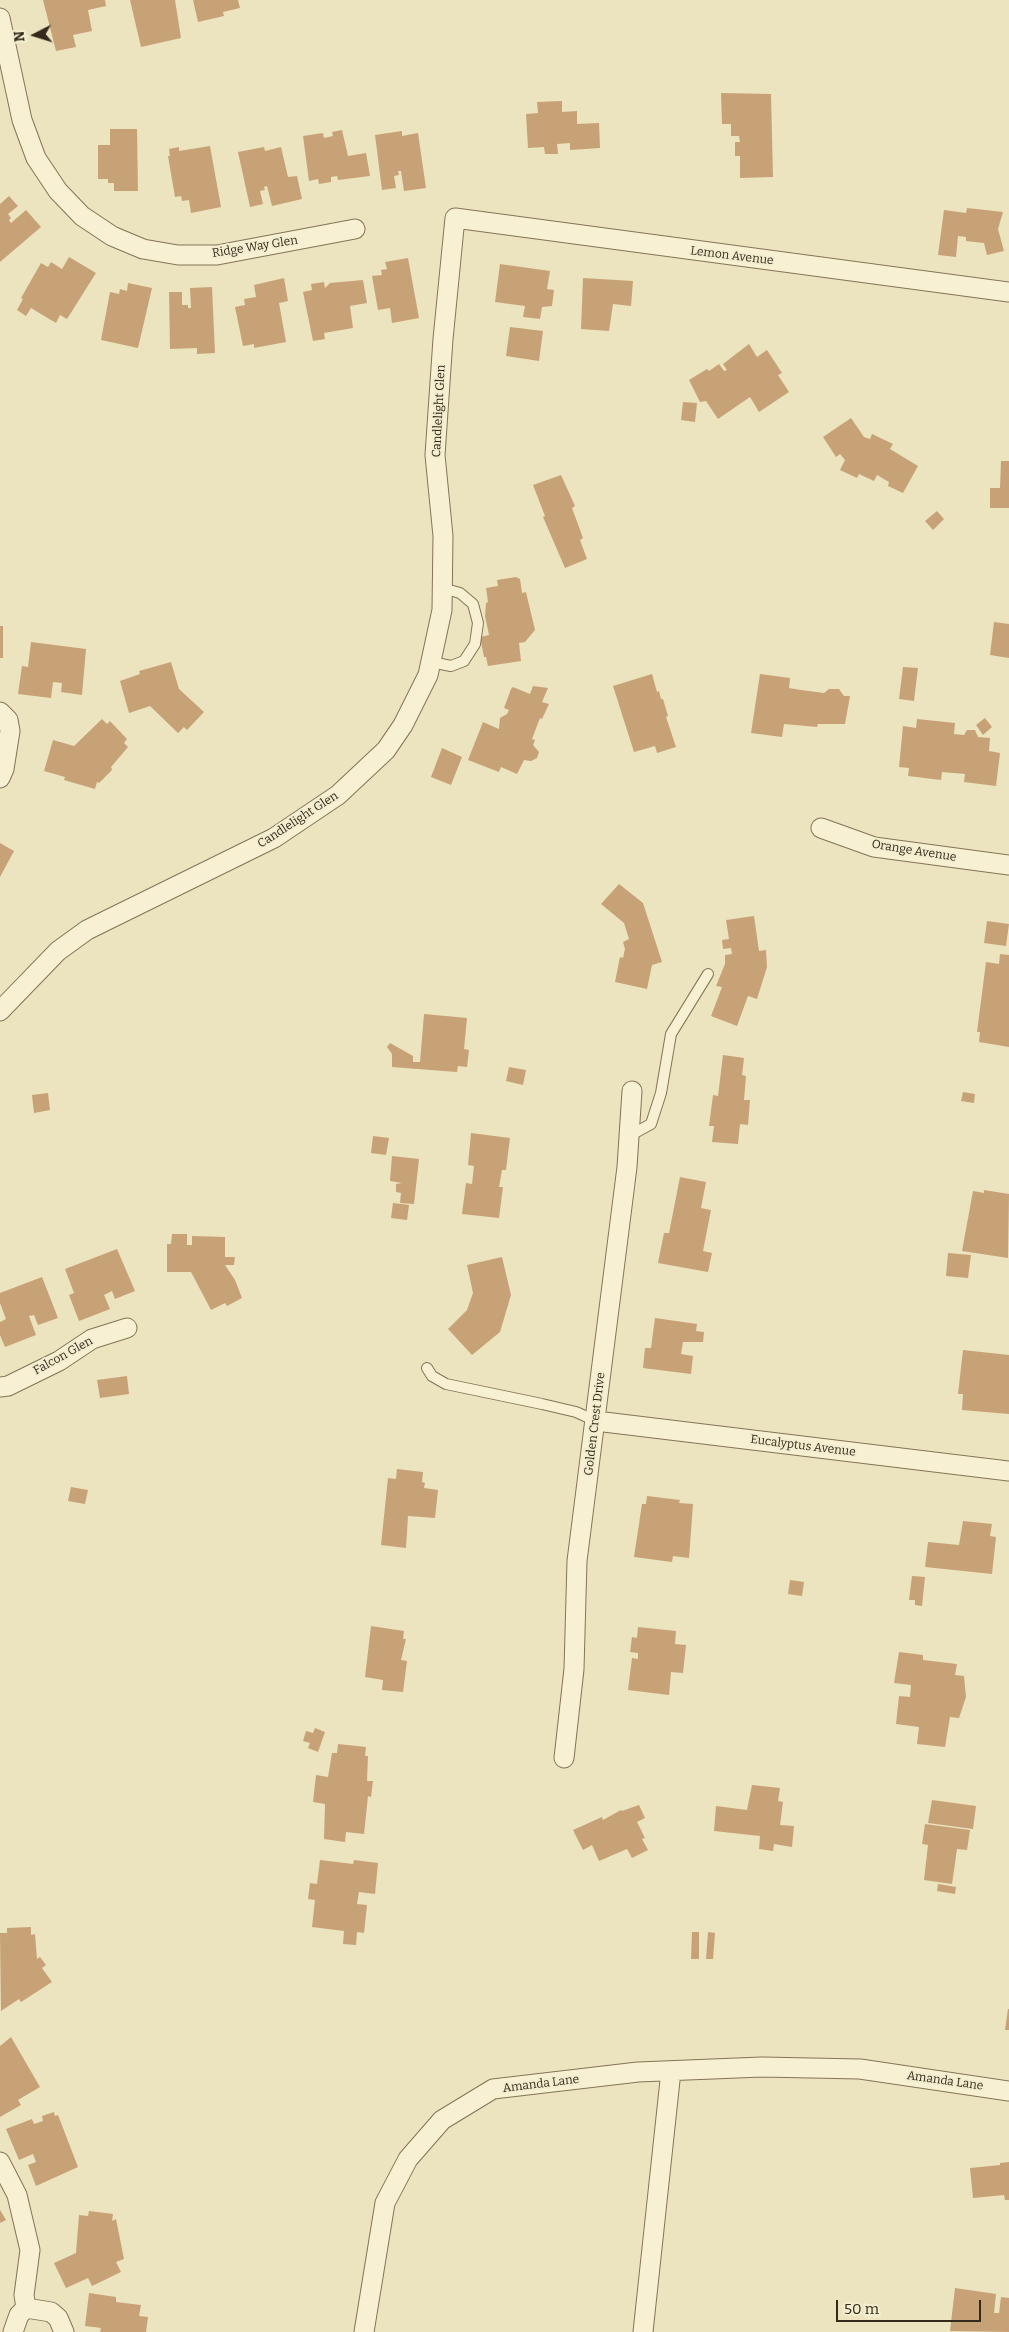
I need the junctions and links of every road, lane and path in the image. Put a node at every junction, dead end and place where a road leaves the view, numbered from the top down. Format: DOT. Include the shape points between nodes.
graph roads {
  1 [pos="0,18"];
  2 [pos="456,218"];
  3 [pos="355,229"];
  4 [pos="1009,292"];
  5 [pos="442,588"];
  6 [pos="432,662"];
  7 [pos="0,712"];
  8 [pos="0,778"];
  9 [pos="821,828"];
  10 [pos="1009,865"];
  11 [pos="708,974"];
  12 [pos="0,1011"];
  13 [pos="632,1091"];
  14 [pos="629,1136"];
  15 [pos="127,1328"];
  16 [pos="426,1368"];
  17 [pos="0,1387"];
  18 [pos="596,1421"];
  19 [pos="1009,1471"];
  20 [pos="564,1758"];
  21 [pos="671,2071"];
  22 [pos="1009,2091"];
  23 [pos="0,2162"];
  24 [pos="26,2308"];
  25 [pos="13,2332"];
  26 [pos="64,2332"];
  27 [pos="364,2332"];
  28 [pos="643,2332"];
  1 -- 3 [label="street, Ridge Way Glen" via="22,120 36,158 58,191 82,216 112,236 143,249 178,255 217,255"];
  2 -- 4 [label="street, Lemon Avenue"];
  2 -- 5 [label="street, Candlelight Glen" via="435,455 443,536"];
  5 -- 6 [label="street, Candlelight Glen" via="442,610"];
  5 -- 6 [label="lane" via="460,592 473,604 478,623 475,644 464,661 451,666"];
  6 -- 12 [label="street, Candlelight Glen" via="407,717 386,750 338,795 274,838 87,930 58,951"];
  7 -- 8 [label="street" via="8,720 10,731"];
  9 -- 10 [label="street, Orange Avenue" via="874,847"];
  11 -- 14 [label="lane" via="672,1034 661,1093 651,1124"];
  13 -- 14 [label="street, Golden Crest Drive"];
  14 -- 18 [label="street, Golden Crest Drive"];
  15 -- 17 [label="street, Falcon Glen" via="92,1339 59,1361"];
  16 -- 18 [label="lane" via="446,1384 576,1412"];
  18 -- 19 [label="street, Eucalyptus Avenue"];
  18 -- 20 [label="street, Golden Crest Drive" via="577,1561 574,1669"];
  21 -- 22 [label="street, Amanda Lane" via="762,2067 860,2069"];
  21 -- 27 [label="street, Amanda Lane" via="638,2072 493,2090 442,2120 408,2159 384,2203"];
  21 -- 28 [label="street"];
  23 -- 24 [label="street" via="17,2195 30,2250 24,2296"];
  24 -- 25 [label="street" via="19,2315"];
  24 -- 26 [label="street" via="51,2312 58,2318"];
}
